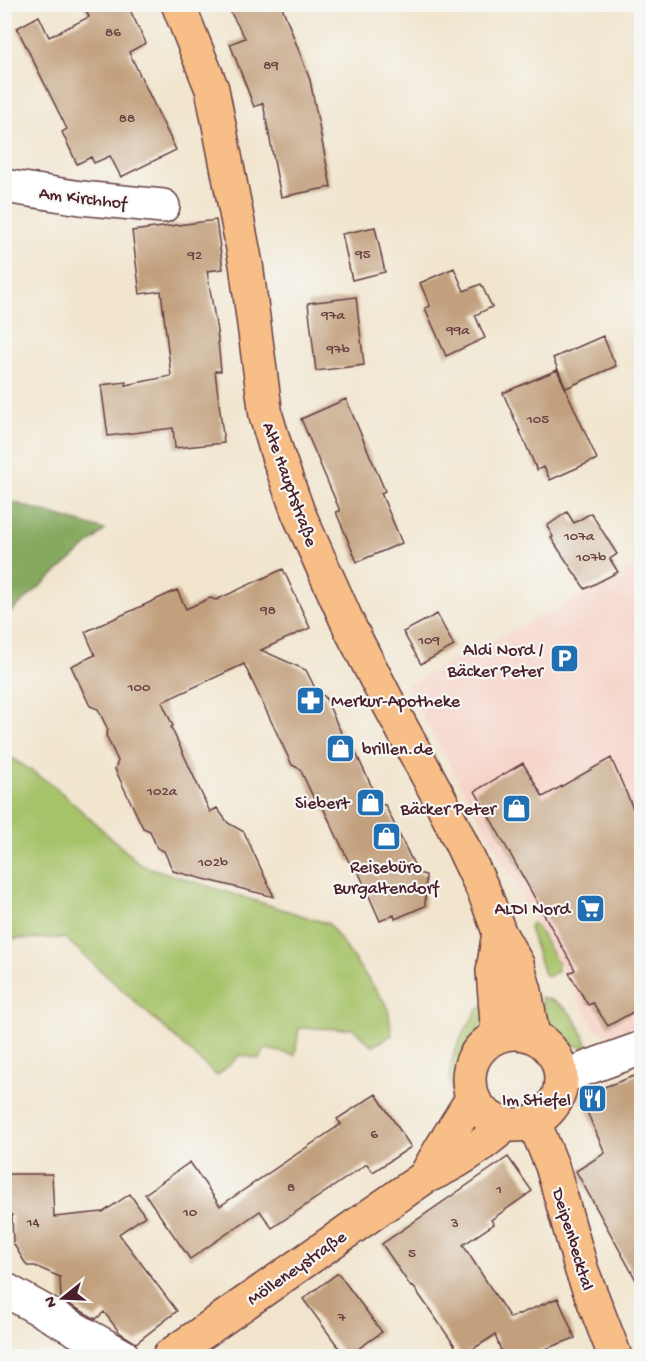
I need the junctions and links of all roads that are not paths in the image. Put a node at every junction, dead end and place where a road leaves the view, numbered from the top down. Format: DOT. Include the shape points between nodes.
graph roads {
  1 [pos="178,4"];
  2 [pos="4,186"];
  3 [pos="162,206"];
  4 [pos="499,932"];
  5 [pos="498,1036"];
  6 [pos="533,1036"];
  7 [pos="642,1048"];
  8 [pos="562,1077"];
  9 [pos="473,1097"];
  10 [pos="520,1123"];
  11 [pos="425,1177"];
  12 [pos="4,1289"];
  13 [pos="123,1356"];
  14 [pos="169,1356"];
  15 [pos="615,1356"];
  1 -- 4 [label="main road, Alte Hauptstraße" via="212,89 246,264 266,417 278,456 298,512 351,630 441,801"];
  2 -- 3 [label="street, Am Kirchhof"];
  4 -- 5 [label="main road, Alte Hauptstraße" via="493,971"];
  4 -- 6 [label="main road, Alte Hauptstraße" via="517,963"];
  5 -- 6 [label="main road"];
  5 -- 9 [label="main road" via="483,1046 473,1061 469,1079"];
  6 -- 8 [label="main road" via="548,1046 558,1060"];
  7 -- 8 [label="street"];
  8 -- 10 [label="main road" via="559,1095 549,1111"];
  9 -- 10 [label="main road" via="486,1115"];
  9 -- 11 [label="main road, Mölleneystraße"];
  10 -- 11 [label="main road, Mölleneystraße" via="451,1166"];
  10 -- 15 [label="main road, Deipenbecktal" via="552,1166 582,1271"];
  11 -- 14 [label="main road, Mölleneystraße"];
  12 -- 13 [label="street"];
}
